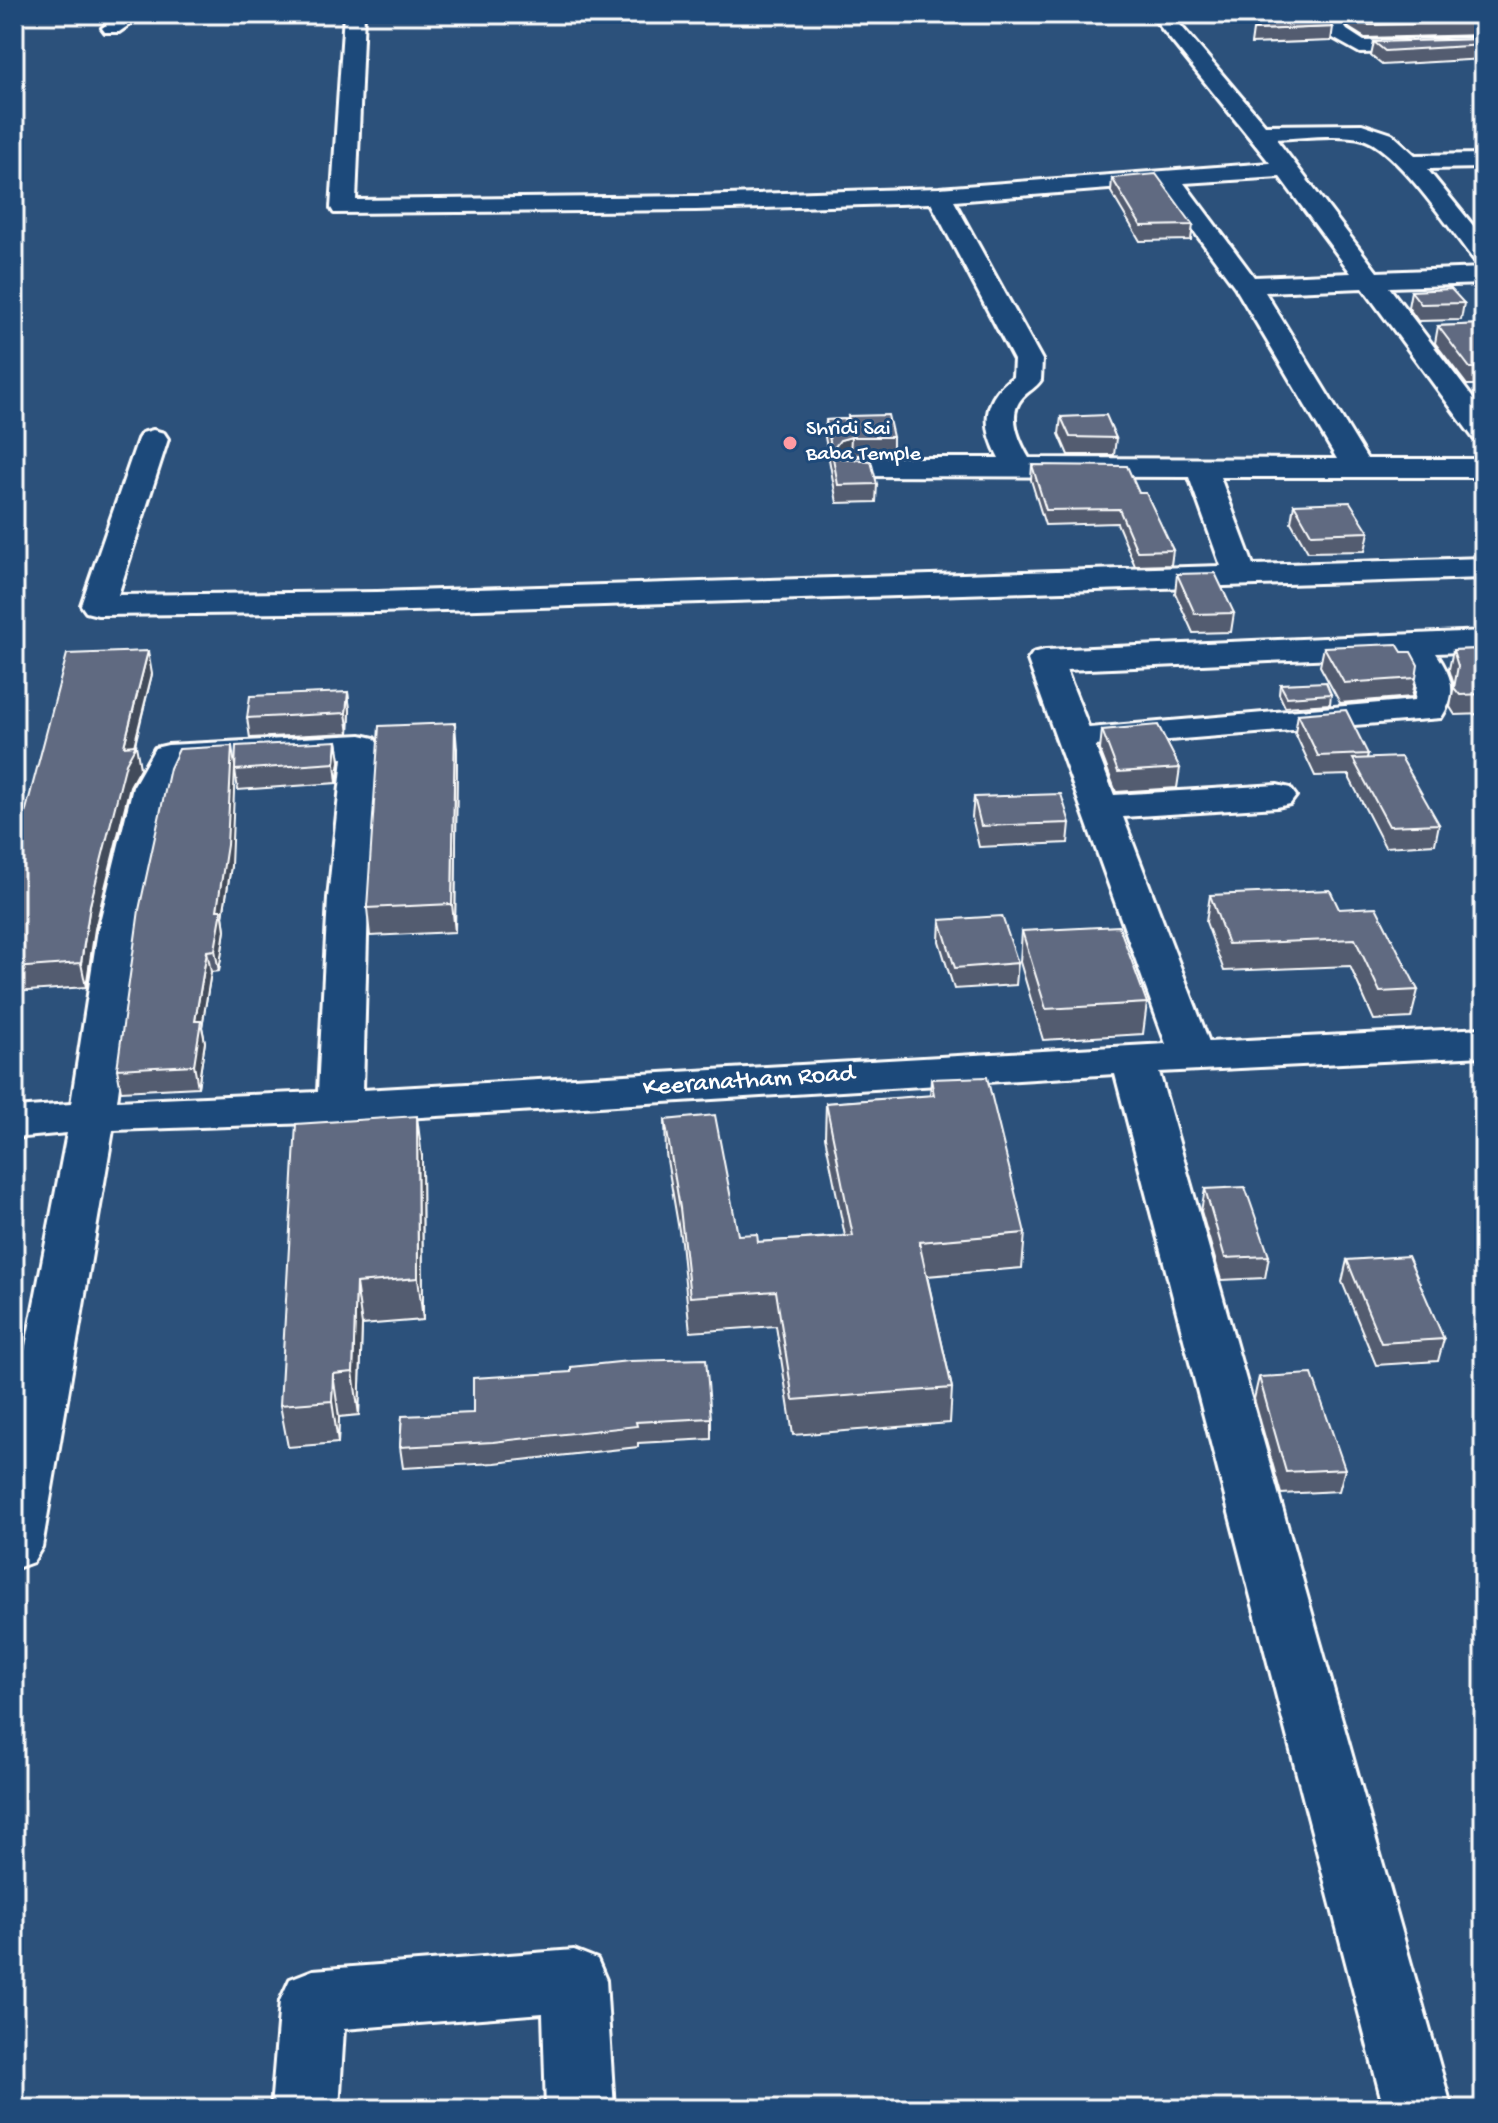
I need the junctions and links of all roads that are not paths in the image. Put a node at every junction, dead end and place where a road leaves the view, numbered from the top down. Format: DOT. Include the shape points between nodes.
graph roads {
  1 [pos="135,14"];
  2 [pos="354,14"];
  3 [pos="1160,14"];
  4 [pos="1324,14"];
  5 [pos="1443,24"];
  6 [pos="112,28"];
  7 [pos="1475,44"];
  8 [pos="1259,132"];
  9 [pos="1484,161"];
  10 [pos="1409,162"];
  11 [pos="1286,169"];
  12 [pos="1167,177"];
  13 [pos="939,195"];
  14 [pos="1484,256"];
  15 [pos="1484,276"];
  16 [pos="1370,280"];
  17 [pos="1247,285"];
  18 [pos="1439,332"];
  19 [pos="1409,333"];
  20 [pos="1484,433"];
  21 [pos="153,439"];
  22 [pos="851,467"];
  23 [pos="1019,467"];
  24 [pos="1201,468"];
  25 [pos="1358,468"];
  26 [pos="1484,468"];
  27 [pos="1484,568"];
  28 [pos="1241,577"];
  29 [pos="1484,641"];
  30 [pos="1413,644"];
  31 [pos="1074,738"];
  32 [pos="1277,796"];
  33 [pos="1099,807"];
  34 [pos="1484,1042"];
  35 [pos="1192,1054"];
  36 [pos="1133,1058"];
  37 [pos="340,1107"];
  38 [pos="92,1116"];
  39 [pos="14,1123"];
  40 [pos="14,1547"];
  41 [pos="305,2109"];
  42 [pos="580,2109"];
  43 [pos="1418,2109"];
  1 -- 6 [label="street"];
  2 -- 13 [label="street" via="343,208"];
  3 -- 8 [label="street"];
  4 -- 7 [label="street" via="1360,47"];
  5 -- 7 [label="street"];
  8 -- 10 [label="street" via="1362,131 1384,139"];
  8 -- 11 [label="street"];
  9 -- 10 [label="street"];
  10 -- 14 [label="street"];
  11 -- 12 [label="street"];
  11 -- 16 [label="street"];
  12 -- 13 [label="street"];
  12 -- 17 [label="street"];
  13 -- 23 [label="street" via="1028,360 1027,380 1001,404 1001,433"];
  15 -- 16 [label="street"];
  16 -- 17 [label="street"];
  16 -- 19 [label="street"];
  17 -- 25 [label="street"];
  18 -- 19 [label="street"];
  19 -- 20 [label="street"];
  21 -- 28 [label="street" via="98,605 263,605"];
  22 -- 23 [label="street"];
  23 -- 24 [label="street"];
  24 -- 25 [label="street"];
  24 -- 28 [label="street"];
  25 -- 26 [label="street"];
  27 -- 28 [label="street"];
  29 -- 30 [label="street"];
  30 -- 31 [label="street" via="1437,687 1428,710"];
  30 -- 31 [label="street" via="1045,660"];
  31 -- 33 [label="street"];
  32 -- 33 [label="street"];
  33 -- 35 [label="street"];
  34 -- 35 [label="street, Keeranatham Road"];
  35 -- 36 [label="street, Keeranatham Road"];
  36 -- 37 [label="street, Keeranatham Road"];
  36 -- 43 [label="street"];
  37 -- 38 [label="street, Keeranatham Road"];
  37 -- 38 [label="street" via="345,945 361,746 168,756 152,787 119,930"];
  38 -- 39 [label="street, Keeranatham Road"];
  38 -- 40 [label="street"];
  41 -- 42 [label="street" via="313,2001 574,1980"];
}
